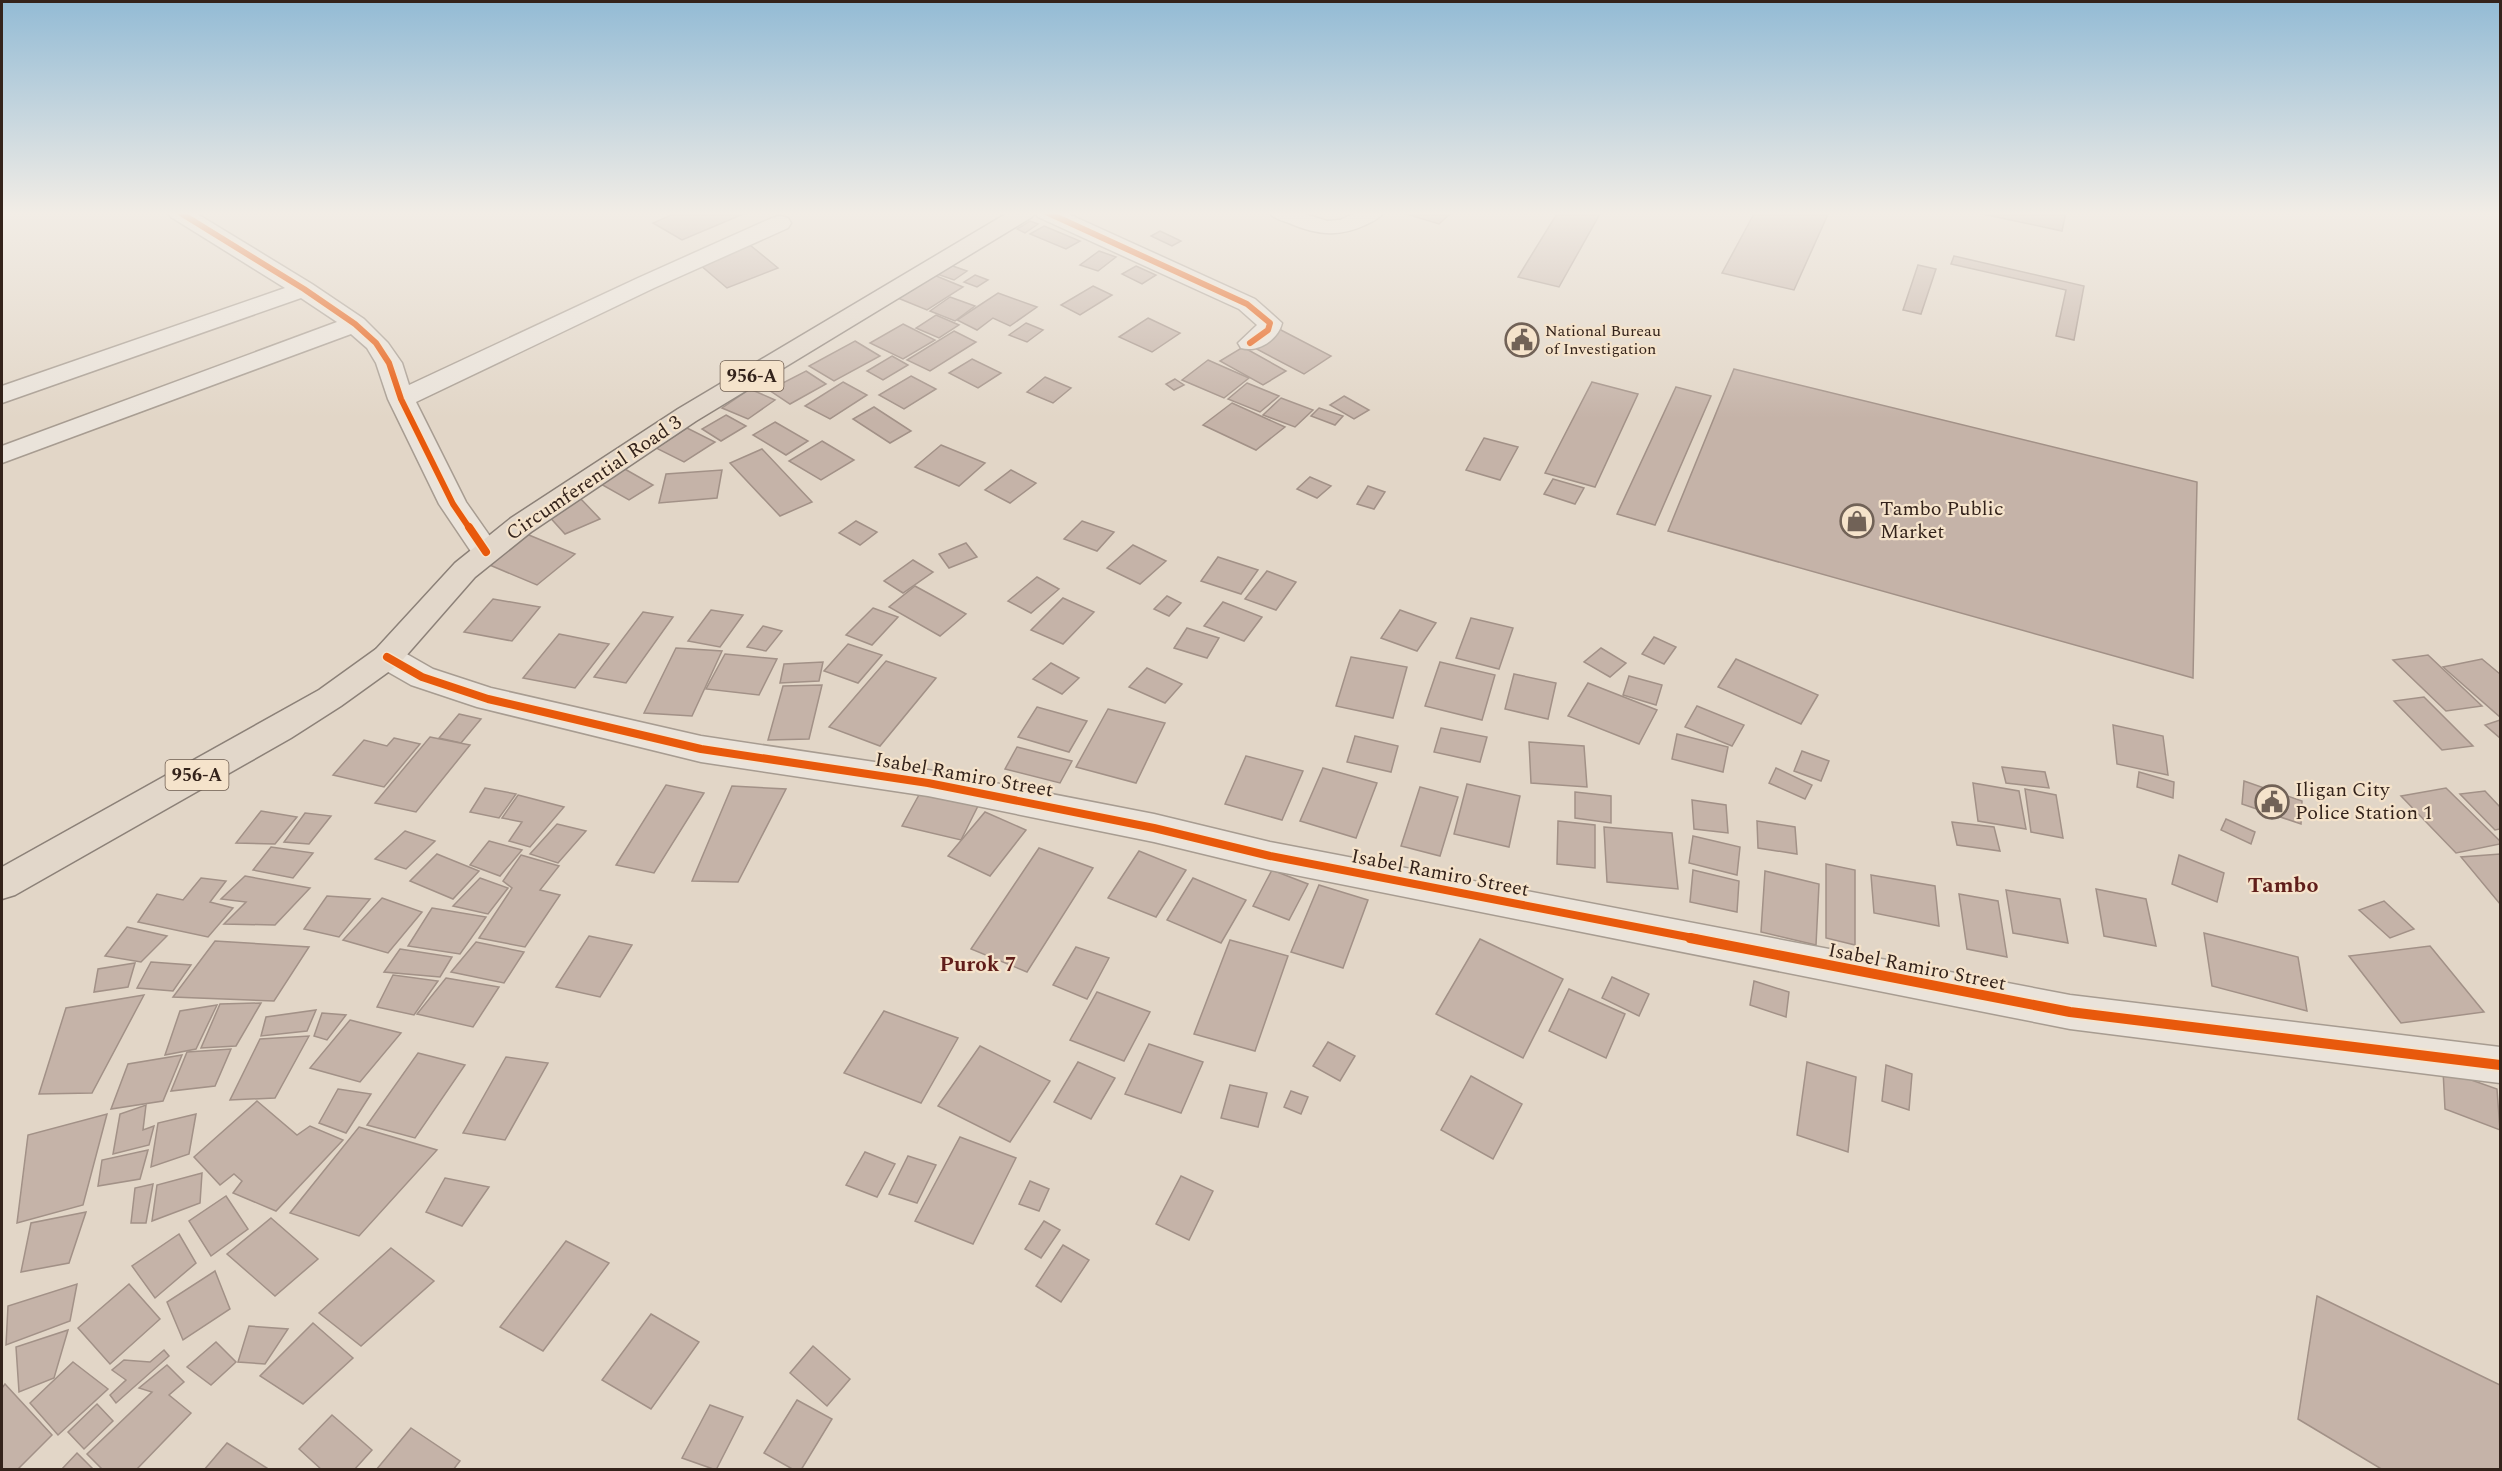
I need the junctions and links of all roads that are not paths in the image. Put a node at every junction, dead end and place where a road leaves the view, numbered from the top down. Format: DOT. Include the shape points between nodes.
graph roads {
  1 [pos="290,281"];
  2 [pos="650,281"];
  3 [pos="910,281"];
  4 [pos="1196,281"];
  5 [pos="304,289"];
  6 [pos="355,324"];
  7 [pos="1250,343"];
  8 [pos="2,395"];
  9 [pos="401,399"];
  10 [pos="2,455"];
  11 [pos="486,552"];
  12 [pos="387,657"];
  13 [pos="2,884"];
  14 [pos="2500,1065"];
  1 -- 5 [label="street"];
  2 -- 9 [label="street"];
  3 -- 11 [label="main road, Circumferential Road 3 / 956-A" via="687,415 551,504"];
  4 -- 7 [label="street" via="1247,304 1270,323 1268,330"];
  5 -- 6 [label="street"];
  5 -- 8 [label="street"];
  6 -- 9 [label="street" via="376,343 389,363"];
  6 -- 10 [label="street"];
  9 -- 11 [label="street" via="453,504"];
  11 -- 12 [label="main road, Circumferential Road 3 / 956-A"];
  12 -- 13 [label="main road, Circumferential Road 3 / 956-A" via="279,729"];
  12 -- 14 [label="street, Isabel Ramiro Street" via="422,677 488,699 701,749 928,783 1154,828 1270,856 2070,1012"];
}
